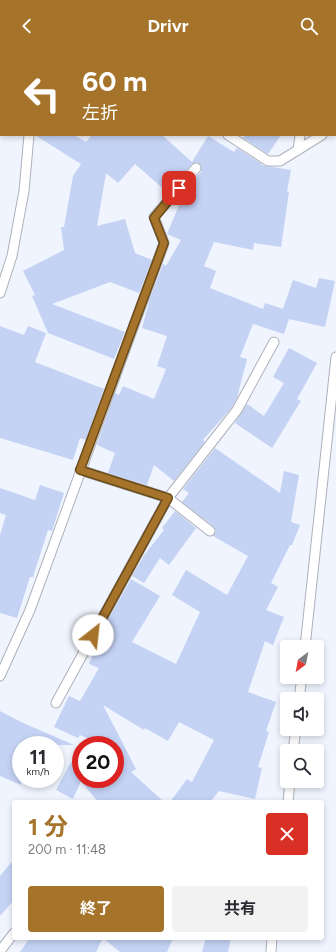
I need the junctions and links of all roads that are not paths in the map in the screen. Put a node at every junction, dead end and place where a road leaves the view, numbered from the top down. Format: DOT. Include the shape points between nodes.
graph roads {
  1 [pos="29,136"];
  2 [pos="230,136"];
  3 [pos="300,136"];
  4 [pos="320,136"];
  5 [pos="298,150"];
  6 [pos="196,168"];
  7 [pos="0,293"];
  8 [pos="274,342"];
  9 [pos="336,357"];
  10 [pos="80,470"];
  11 [pos="168,498"];
  12 [pos="210,531"];
  13 [pos="306,640"];
  14 [pos="0,676"];
  15 [pos="56,703"];
  16 [pos="289,788"];
  17 [pos="288,800"];
  18 [pos="12,937"];
  19 [pos="272,940"];
  20 [pos="0,952"];
  21 [pos="271,952"];
  1 -- 7 [label="lane" via="24,191 12,256"];
  2 -- 5 [label="lane" via="268,161 280,161"];
  3 -- 5 [label="lane"];
  4 -- 5 [label="lane"];
  6 -- 10 [label="lane" via="154,218 164,243"];
  8 -- 11 [label="lane" via="237,410"];
  9 -- 13 [label="lane"];
  10 -- 11 [label="lane"];
  10 -- 14 [label="lane" via="30,610"];
  11 -- 12 [label="lane"];
  11 -- 15 [label="lane"];
  16 -- 17 [label="lane"];
  18 -- 20 [label="lane"];
  19 -- 21 [label="lane"];
}
